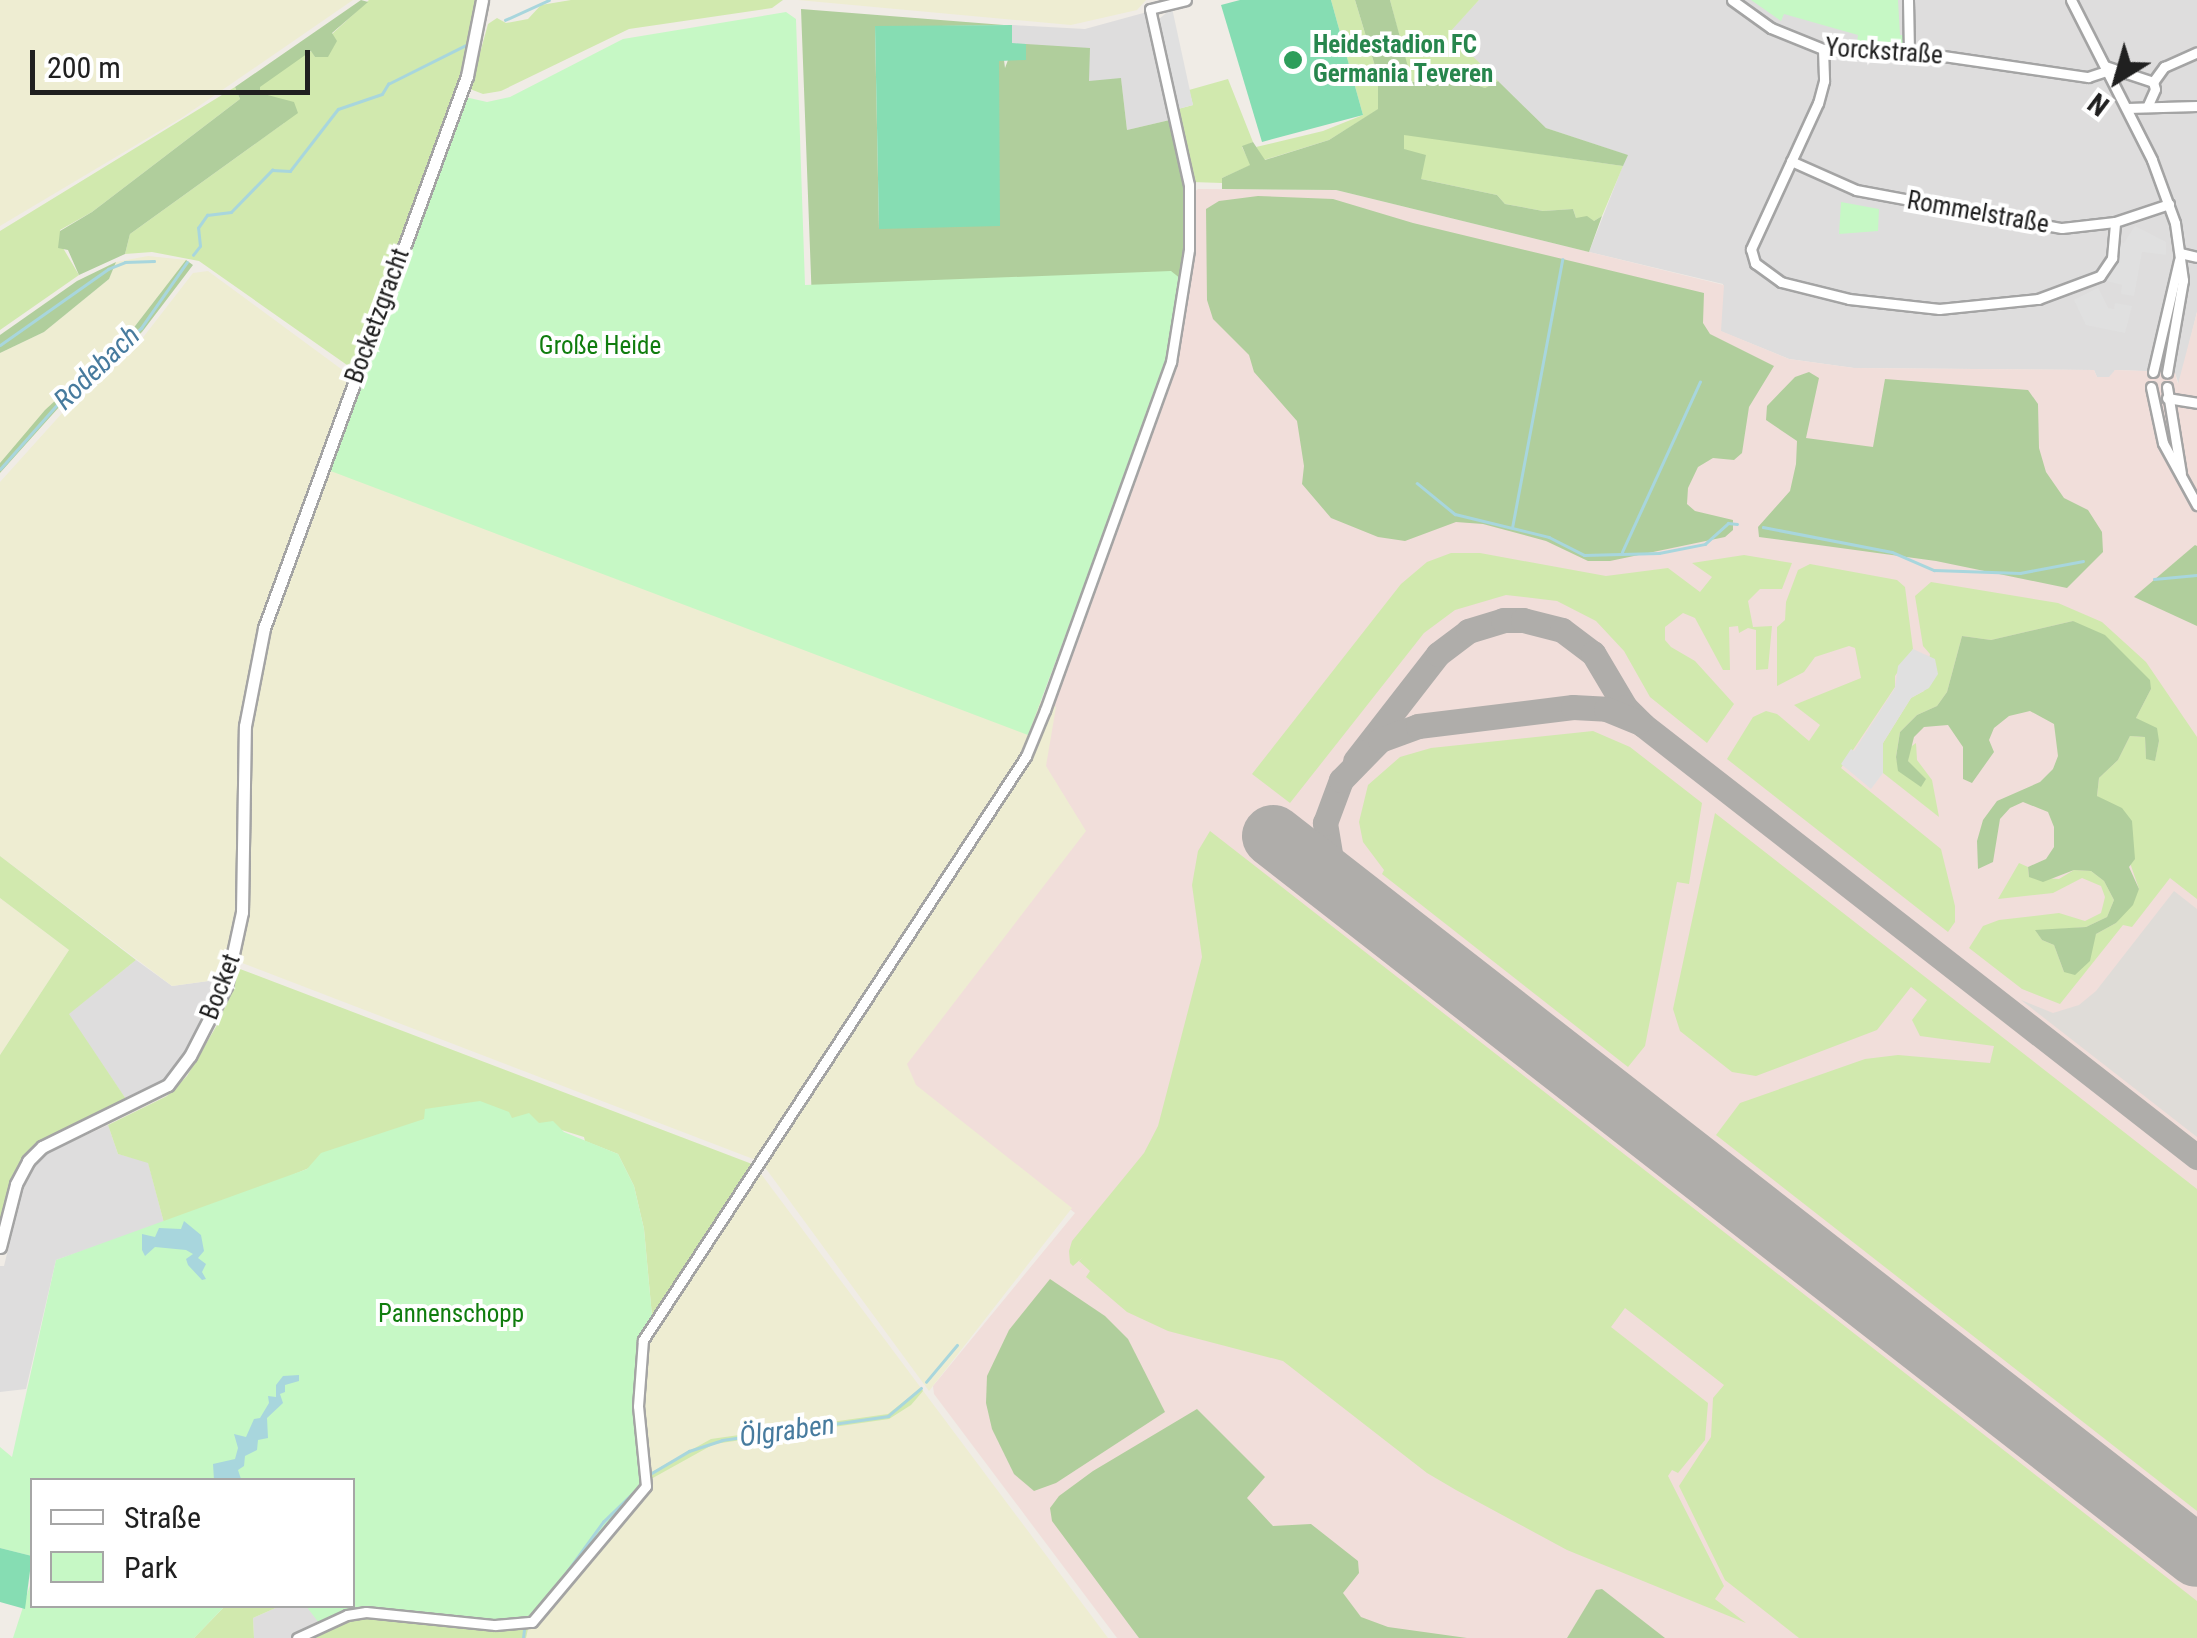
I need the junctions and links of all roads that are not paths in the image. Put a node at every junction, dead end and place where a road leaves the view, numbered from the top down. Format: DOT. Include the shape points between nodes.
graph roads {
  1 [pos="482,0"];
  2 [pos="1186,0"];
  3 [pos="1732,0"];
  4 [pos="1908,0"];
  5 [pos="2071,0"];
  6 [pos="1823,49"];
  7 [pos="1909,51"];
  8 [pos="2197,52"];
  9 [pos="2106,68"];
  10 [pos="2153,82"];
  11 [pos="2148,106"];
  12 [pos="2197,106"];
  13 [pos="2127,108"];
  14 [pos="1790,161"];
  15 [pos="2169,204"];
  16 [pos="2115,222"];
  17 [pos="2180,253"];
  18 [pos="2197,257"];
  19 [pos="2154,370"];
  20 [pos="2168,371"];
  21 [pos="2152,387"];
  22 [pos="2197,402"];
  23 [pos="2182,481"];
  24 [pos="2197,505"];
  25 [pos="264,628"];
  26 [pos="0,1247"];
  27 [pos="297,1638"];
  1 -- 25 [label="street, Bocketzgracht" via="466,76"];
  2 -- 27 [label="street" via="1150,10 1188,185 1186,268 1171,362 1045,710 1026,756 656,1317 640,1356 646,1486 532,1622 496,1625 366,1612"];
  3 -- 6 [label="street, Yorckstraße" via="1771,28"];
  4 -- 7 [label="street"];
  5 -- 9 [label="street"];
  6 -- 7 [label="street, Yorckstraße"];
  6 -- 14 [label="street" via="1818,103"];
  7 -- 9 [label="street, Yorckstraße" via="2088,77"];
  8 -- 10 [label="street" via="2171,61"];
  9 -- 10 [label="street"];
  9 -- 13 [label="street"];
  10 -- 11 [label="street"];
  11 -- 12 [label="street"];
  11 -- 13 [label="street"];
  13 -- 15 [label="street"];
  14 -- 16 [label="street, Rommelstraße" via="1882,196 2062,228"];
  14 -- 16 [label="street" via="1752,249 1755,263 1803,290 1849,299 1939,308 2006,304 2071,290 2108,267"];
  15 -- 16 [label="street, Rommelstraße"];
  15 -- 17 [label="street"];
  17 -- 18 [label="street"];
  17 -- 19 [label="street"];
  17 -- 20 [label="street" via="2183,280"];
  21 -- 23 [label="street" via="2162,443"];
  22 -- 23 [label="street" via="2167,393"];
  23 -- 24 [label="street"];
  25 -- 26 [label="street, Bocket" via="245,726 242,912 226,986 168,1084 42,1147 28,1161"];
}
